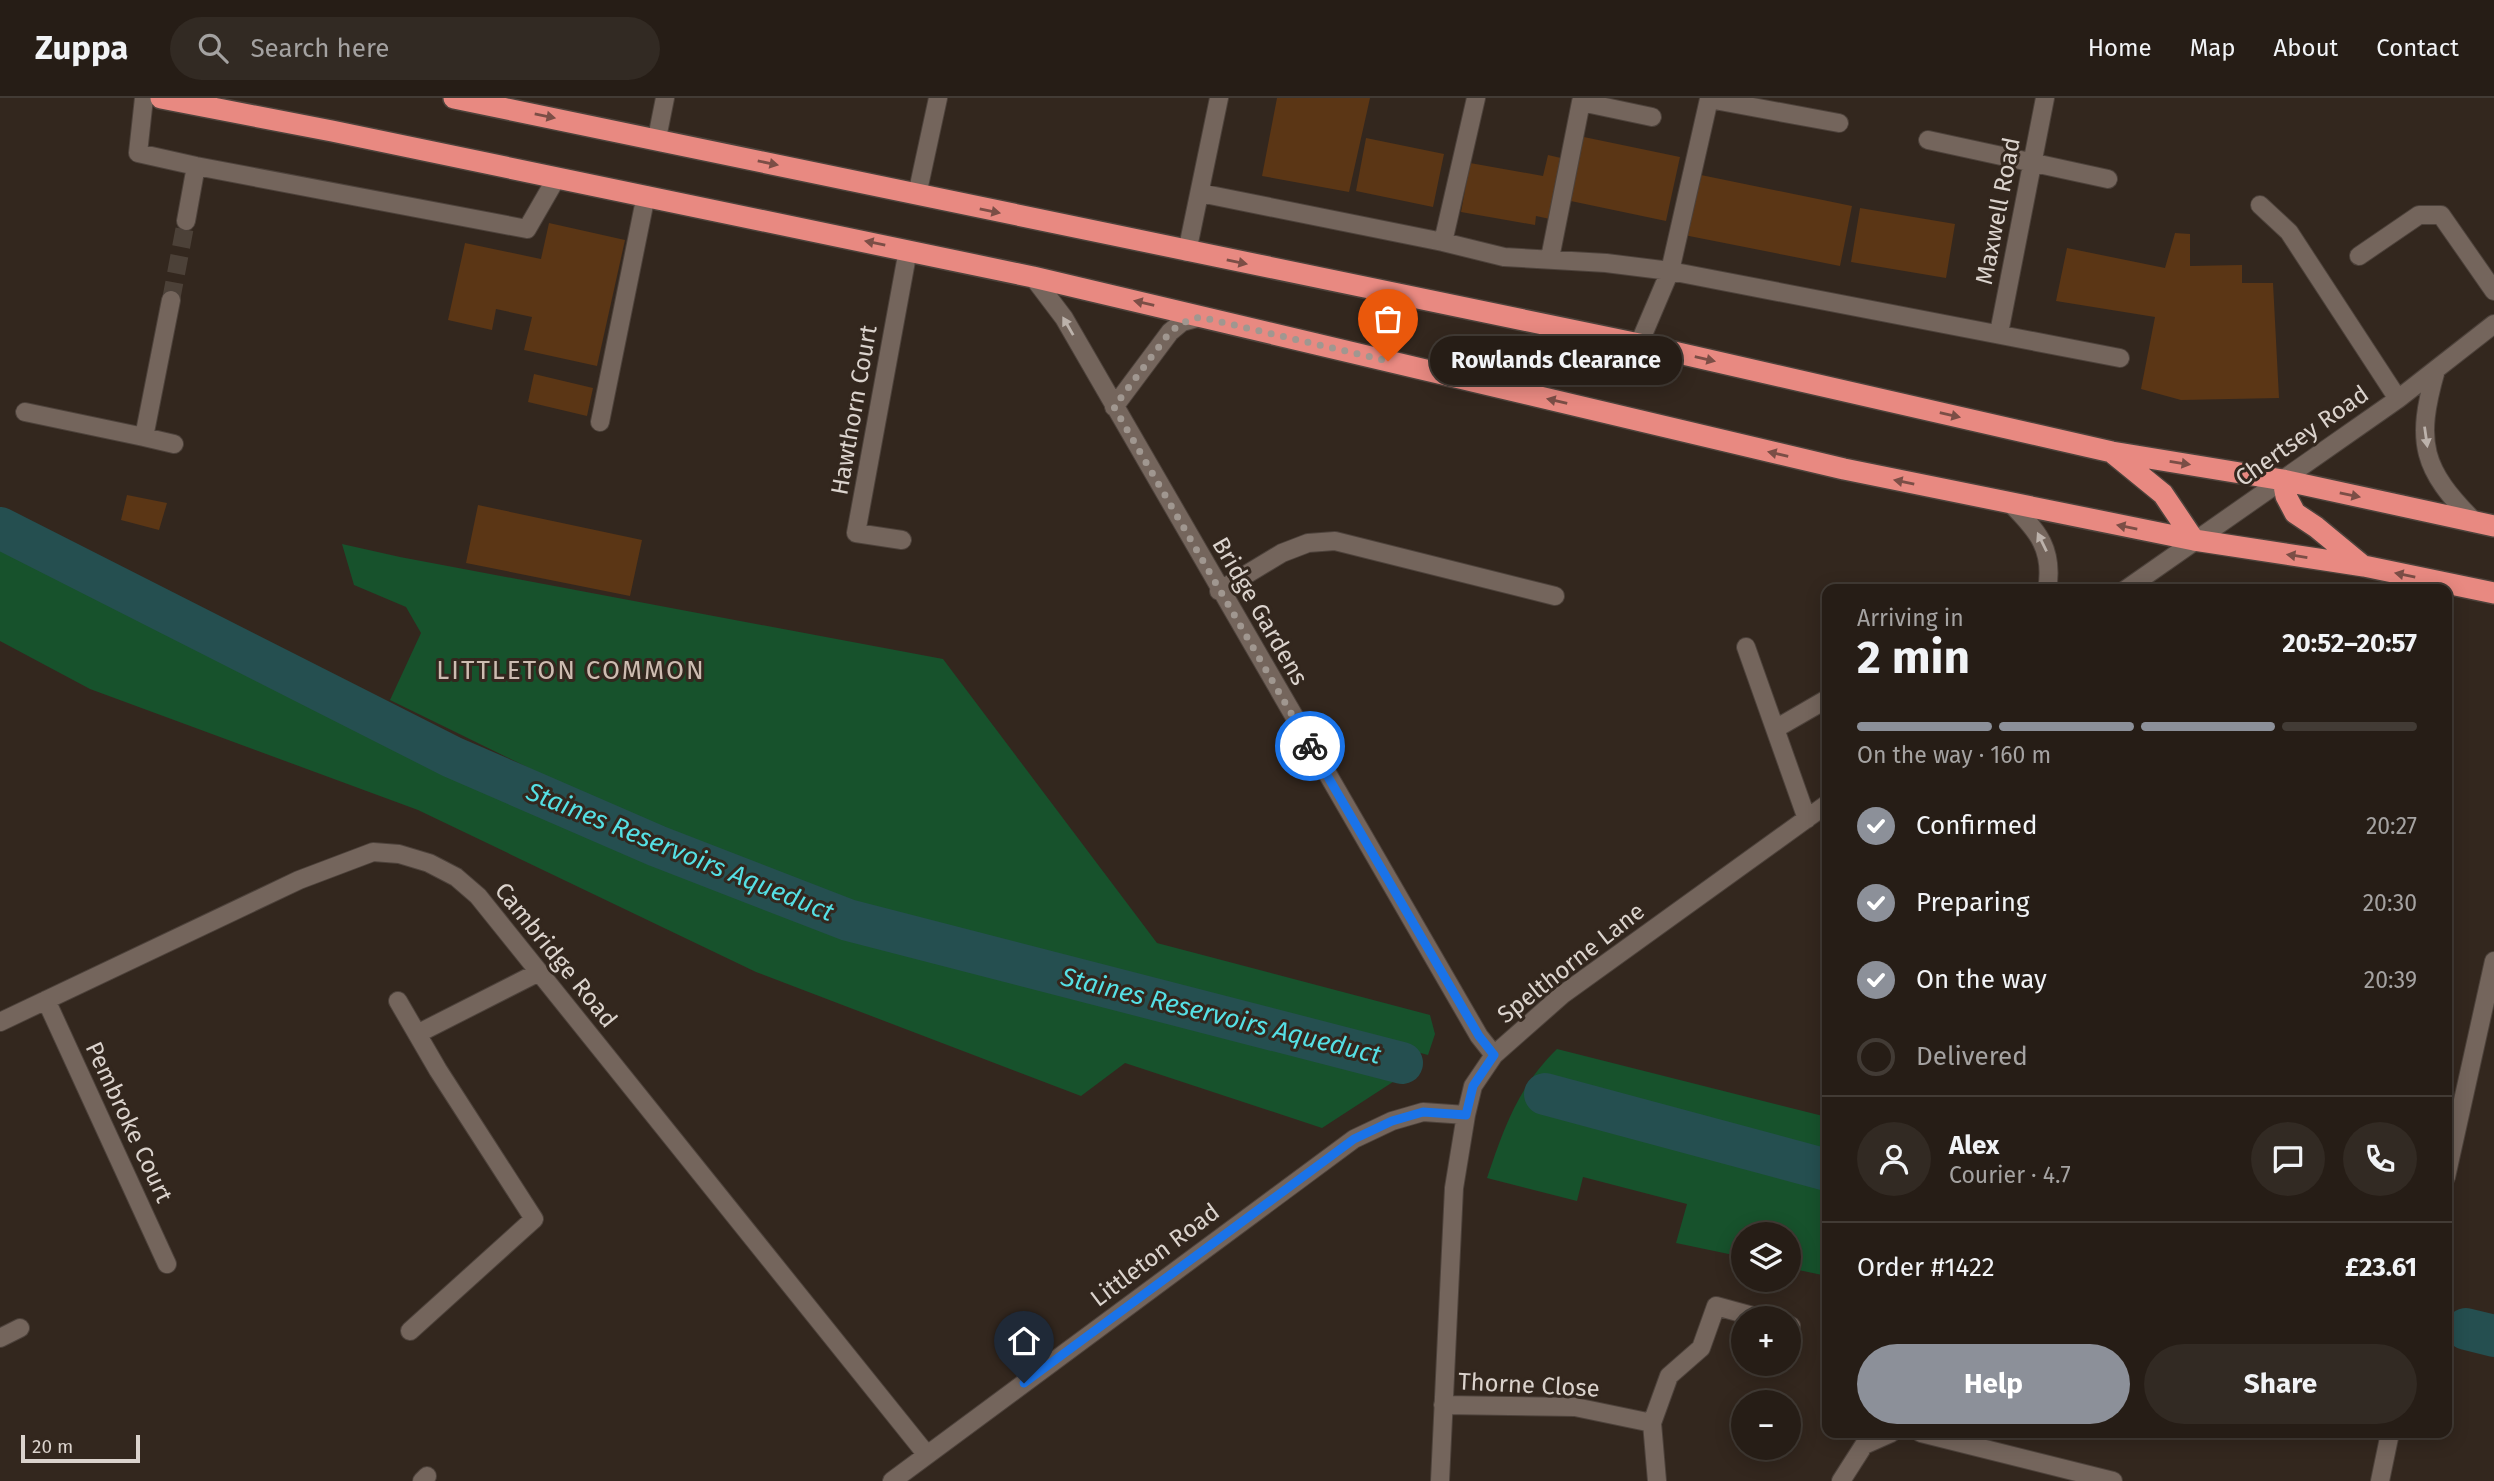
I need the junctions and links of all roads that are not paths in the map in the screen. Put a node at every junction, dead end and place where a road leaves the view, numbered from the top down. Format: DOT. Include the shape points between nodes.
graph roads {
  1 [pos="144,98"];
  2 [pos="161,98"];
  3 [pos="454,98"];
  4 [pos="666,98"];
  5 [pos="938,98"];
  6 [pos="1219,98"];
  7 [pos="1476,98"];
  8 [pos="2045,98"];
  9 [pos="1652,117"];
  10 [pos="1839,122"];
  11 [pos="657,138"];
  12 [pos="1928,140"];
  13 [pos="2032,164"];
  14 [pos="196,166"];
  15 [pos="557,177"];
  16 [pos="2108,180"];
  17 [pos="1200,193"];
  18 [pos="646,195"];
  19 [pos="917,195"];
  20 [pos="2260,205"];
  21 [pos="186,221"];
  22 [pos="1443,242"];
  23 [pos="908,250"];
  24 [pos="1187,252"];
  25 [pos="2359,256"];
  26 [pos="1550,258"];
  27 [pos="1670,271"];
  28 [pos="1033,277"];
  29 [pos="2494,291"];
  30 [pos="171,300"];
  31 [pos="1200,317"];
  32 [pos="2494,324"];
  33 [pos="1999,333"];
  34 [pos="1639,344"];
  35 [pos="2120,358"];
  36 [pos="2436,370"];
  37 [pos="2398,399"];
  38 [pos="1114,407"];
  39 [pos="25,412"];
  40 [pos="600,422"];
  41 [pos="144,437"];
  42 [pos="174,444"];
  43 [pos="2112,452"];
  44 [pos="2283,480"];
  45 [pos="2012,505"];
  46 [pos="2485,524"];
  47 [pos="902,540"];
  48 [pos="2194,540"];
  49 [pos="2364,566"];
  50 [pos="2047,584"];
  51 [pos="2133,584"];
  52 [pos="2451,584"];
  53 [pos="2452,584"];
  54 [pos="1219,591"];
  55 [pos="2494,593"];
  56 [pos="1555,596"];
  57 [pos="1746,647"];
  58 [pos="1822,702"];
  59 [pos="1775,729"];
  60 [pos="1822,808"];
  61 [pos="1807,819"];
  62 [pos="2494,961"];
  63 [pos="539,972"];
  64 [pos="46,1000"];
  65 [pos="398,1001"];
  66 [pos="0,1022"];
  67 [pos="417,1034"];
  68 [pos="1494,1055"];
  69 [pos="1466,1115"];
  70 [pos="2452,1150"];
  71 [pos="167,1264"];
  72 [pos="1731,1310"];
  73 [pos="20,1328"];
  74 [pos="410,1331"];
  75 [pos="0,1338"];
  76 [pos="1443,1405"];
  77 [pos="1652,1423"];
  78 [pos="1880,1438"];
  79 [pos="1941,1438"];
  80 [pos="2389,1438"];
  81 [pos="927,1455"];
  82 [pos="892,1481"];
  83 [pos="1440,1481"];
  84 [pos="1657,1481"];
  85 [pos="1841,1481"];
  86 [pos="2113,1481"];
  87 [pos="2380,1481"];
  1 -- 14 [label="street" via="138,153"];
  2 -- 15 [label="highway"];
  3 -- 11 [label="highway, one-way"];
  4 -- 11 [label="street"];
  5 -- 19 [label="street"];
  6 -- 17 [label="street"];
  7 -- 22 [label="street"];
  8 -- 13 [label="street, Maxwell Road"];
  9 -- 26 [label="street" via="1581,102"];
  10 -- 27 [label="street" via="1709,99"];
  11 -- 19 [label="highway, one-way"];
  12 -- 13 [label="street"];
  13 -- 16 [label="street"];
  13 -- 33 [label="street, Maxwell Road"];
  14 -- 15 [label="street" via="527,229"];
  14 -- 21 [label="street"];
  15 -- 18 [label="highway"];
  17 -- 22 [label="street"];
  17 -- 24 [label="street"];
  23 -- 18 [label="highway, one-way"];
  18 -- 40 [label="street"];
  19 -- 24 [label="highway, one-way"];
  20 -- 37 [label="street" via="2289,232"];
  22 -- 26 [label="street" via="1504,257"];
  23 -- 28 [label="highway"];
  23 -- 47 [label="street, Hawthorn Court" via="856,533"];
  24 -- 34 [label="highway, one-way"];
  25 -- 29 [label="street" via="2419,215 2441,215"];
  26 -- 27 [label="street"];
  27 -- 33 [label="street"];
  27 -- 34 [label="street"];
  31 -- 28 [label="highway, one-way"];
  38 -- 28 [label="street, Bridge Gardens, one-way" via="1064,318"];
  30 -- 41 [label="street"];
  31 -- 38 [label="street" via="1170,332"];
  45 -- 31 [label="highway, one-way"];
  32 -- 36 [label="street, Chertsey Road"];
  33 -- 35 [label="street"];
  34 -- 43 [label="highway, one-way"];
  36 -- 37 [label="street, Chertsey Road"];
  36 -- 46 [label="street, one-way" via="2423,432 2432,467 2441,485"];
  37 -- 44 [label="street, Chertsey Road"];
  38 -- 54 [label="street, Bridge Gardens"];
  39 -- 41 [label="street"];
  41 -- 42 [label="street"];
  43 -- 44 [label="highway, one-way"];
  43 -- 48 [label="highway" via="2163,494"];
  44 -- 46 [label="highway, one-way"];
  44 -- 48 [label="street, Chertsey Road"];
  44 -- 49 [label="highway" via="2295,513"];
  48 -- 45 [label="highway, one-way"];
  50 -- 45 [label="street, one-way" via="2047,550 2035,528"];
  49 -- 48 [label="highway, one-way"];
  48 -- 51 [label="street"];
  52 -- 49 [label="highway, one-way"];
  55 -- 53 [label="highway, one-way"];
  54 -- 56 [label="street" via="1282,554 1308,543 1335,541"];
  54 -- 68 [label="street, Bridge Gardens"];
  57 -- 59 [label="street"];
  58 -- 59 [label="street"];
  59 -- 61 [label="street"];
  60 -- 61 [label="street, Spelthorne Lane"];
  61 -- 68 [label="street, Spelthorne Lane" via="1562,995"];
  62 -- 70 [label="street"];
  63 -- 64 [label="street, Cambridge Road" via="478,896 456,877 400,854 373,852 299,880"];
  63 -- 67 [label="street"];
  63 -- 81 [label="street, Cambridge Road"];
  64 -- 66 [label="street, Cambridge Road"];
  64 -- 71 [label="street, Pembroke Court"];
  65 -- 67 [label="street"];
  67 -- 74 [label="street" via="534,1219"];
  68 -- 69 [label="street, Spelthorne Lane" via="1473,1086"];
  69 -- 76 [label="street, Spelthorne Lane" via="1454,1188"];
  69 -- 81 [label="street, Littleton Road" via="1423,1112 1354,1139"];
  72 -- 77 [label="street" via="1716,1306 1701,1349 1669,1376"];
  73 -- 75 [label="street"];
  76 -- 77 [label="street, Thorne Close" via="1575,1407"];
  76 -- 83 [label="street, Spelthorne Lane"];
  77 -- 84 [label="street"];
  78 -- 85 [label="street" via="1864,1445"];
  79 -- 86 [label="street"];
  80 -- 87 [label="street"];
  81 -- 82 [label="street, Littleton Road"];
}
